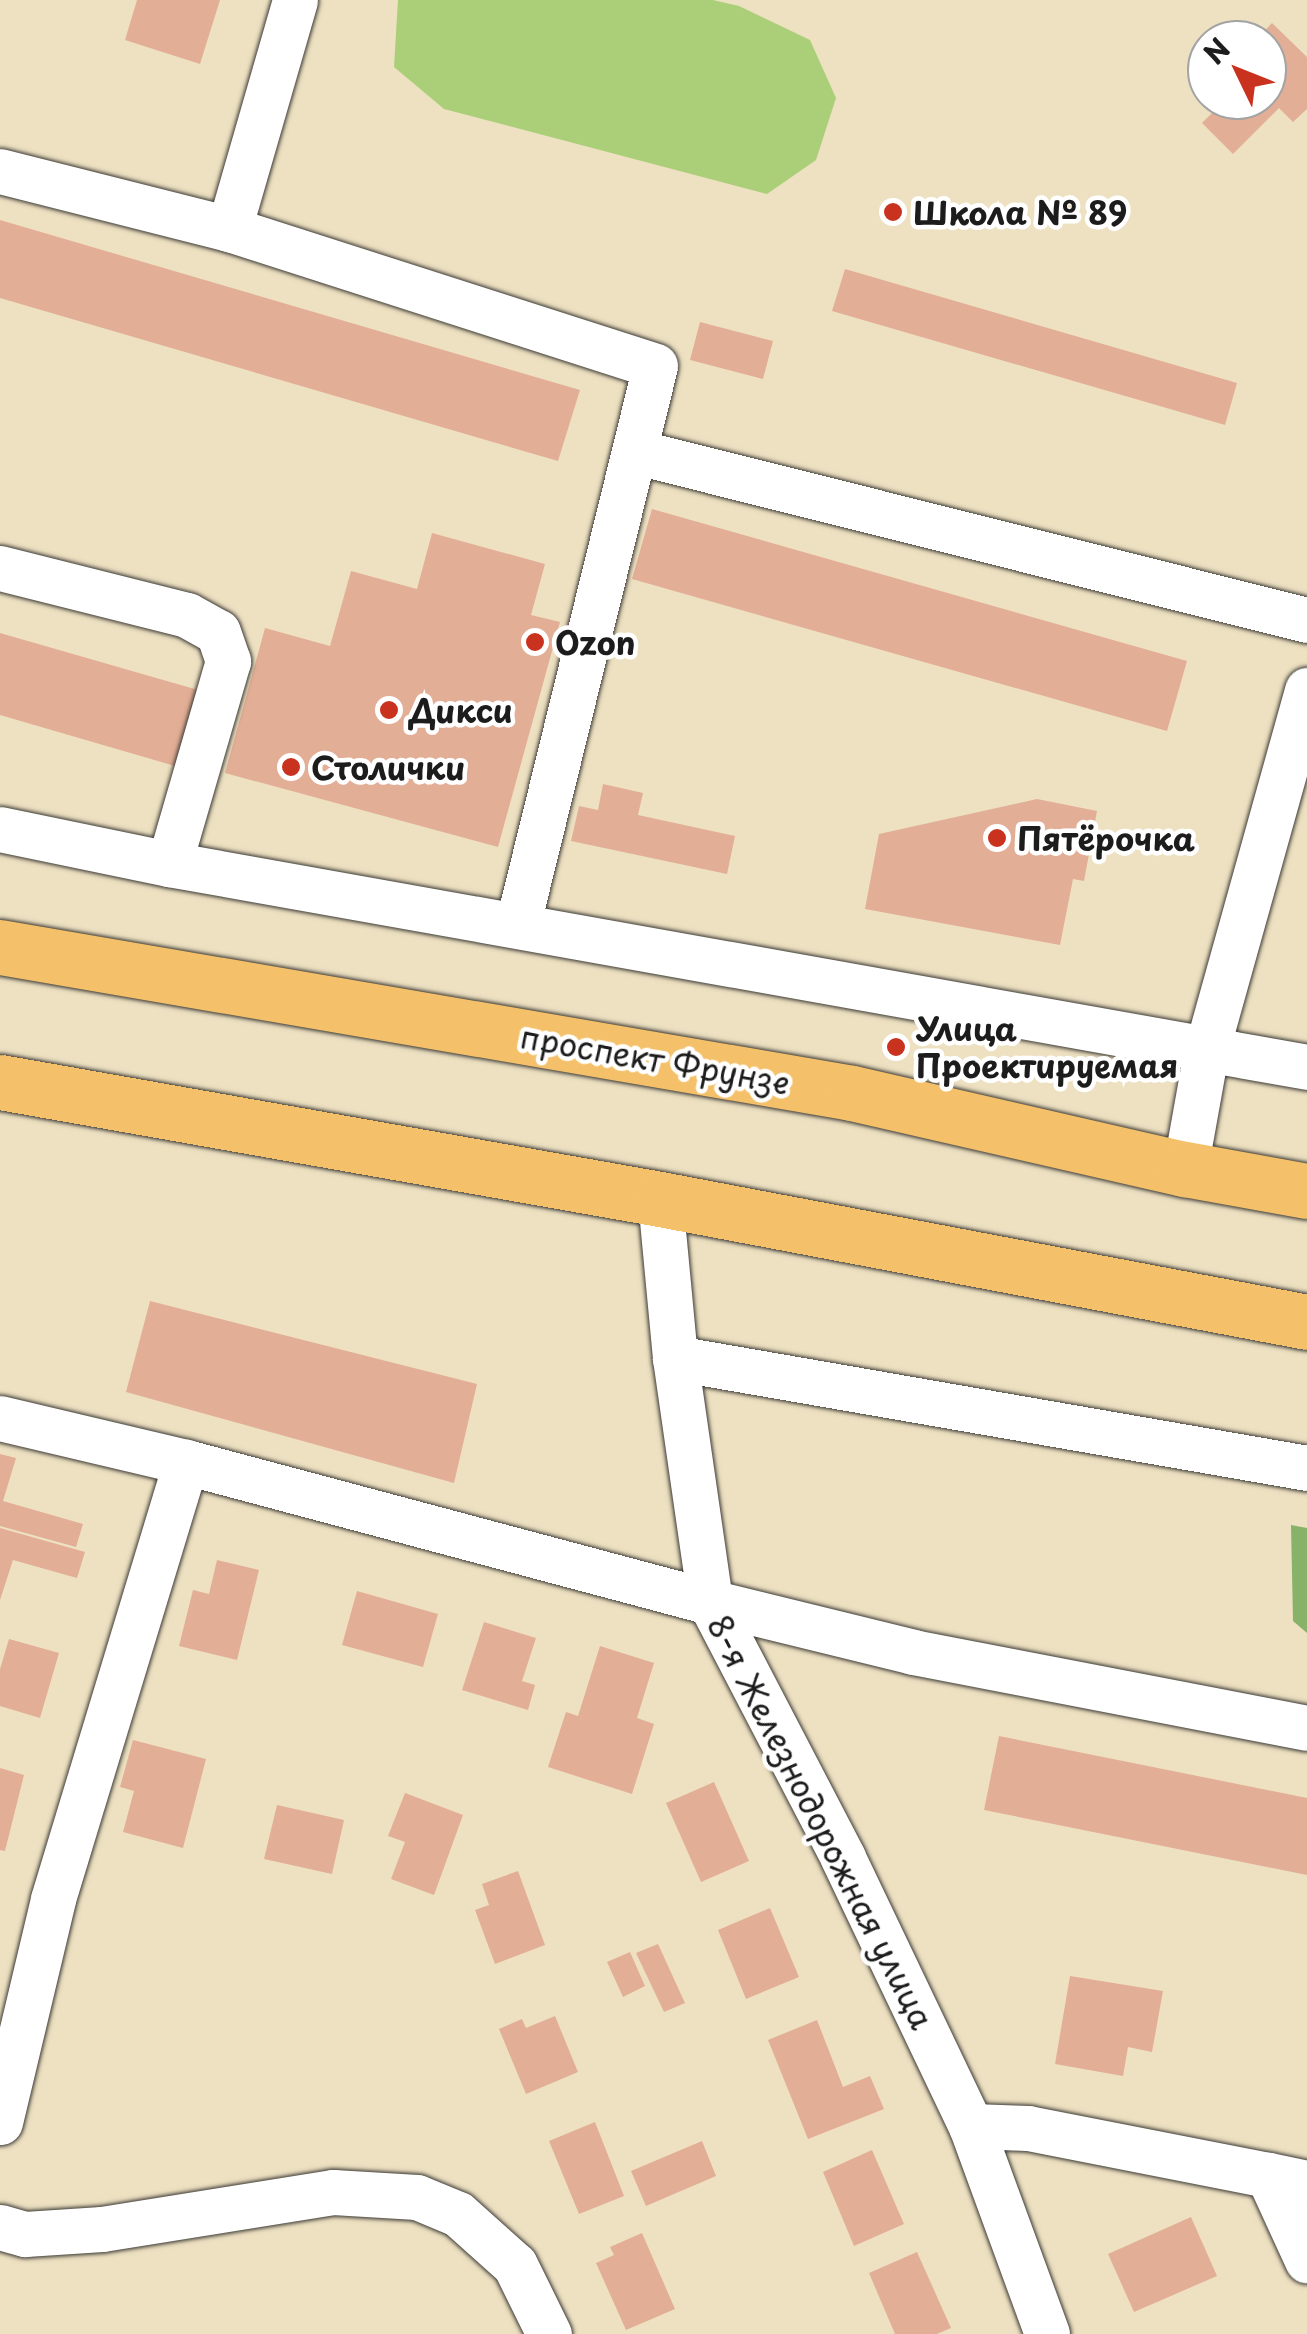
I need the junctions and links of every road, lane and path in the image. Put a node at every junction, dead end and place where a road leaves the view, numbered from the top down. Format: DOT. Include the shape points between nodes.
graph roads {
  1 [pos="295,0"];
  2 [pos="0,170"];
  3 [pos="229,230"];
  4 [pos="637,452"];
  5 [pos="0,568"];
  6 [pos="1307,620"];
  7 [pos="1307,690"];
  8 [pos="0,828"];
  9 [pos="169,864"];
  10 [pos="518,924"];
  11 [pos="0,947"];
  12 [pos="1206,1052"];
  13 [pos="1307,1067"];
  14 [pos="0,1082"];
  15 [pos="1185,1169"];
  16 [pos="1307,1192"];
  17 [pos="660,1200"];
  18 [pos="1307,1322"];
  19 [pos="675,1358"];
  20 [pos="0,1418"];
  21 [pos="186,1462"];
  22 [pos="1307,1468"];
  23 [pos="710,1602"];
  24 [pos="1307,1728"];
  25 [pos="0,2122"];
  26 [pos="972,2126"];
  27 [pos="1288,2179"];
  28 [pos="0,2227"];
  29 [pos="1307,2260"];
  30 [pos="548,2334"];
  31 [pos="1047,2334"];
  1 -- 3 [label="street"];
  2 -- 3 [label="street"];
  3 -- 4 [label="street" via="655,366"];
  4 -- 6 [label="street"];
  4 -- 10 [label="street"];
  5 -- 9 [label="street" via="187,615 218,632 228,661"];
  7 -- 12 [label="street"];
  8 -- 9 [label="street"];
  9 -- 10 [label="street"];
  10 -- 12 [label="street"];
  11 -- 15 [label="main road, проспект Фрунзе" via="852,1093"];
  12 -- 13 [label="street"];
  12 -- 15 [label="street"];
  14 -- 17 [label="main road"];
  15 -- 16 [label="main road, проспект Фрунзе"];
  17 -- 18 [label="main road"];
  17 -- 19 [label="street"];
  19 -- 22 [label="street"];
  19 -- 23 [label="street"];
  20 -- 21 [label="street, 8-я Железнодорожная улица"];
  21 -- 23 [label="street, 8-я Железнодорожная улица"];
  21 -- 25 [label="street" via="54,1899"];
  23 -- 24 [label="street" via="913,1652"];
  23 -- 26 [label="street, 8-я Железнодорожная улица"];
  26 -- 27 [label="street" via="1028,2128"];
  26 -- 31 [label="street, 8-я Железнодорожная улица"];
  27 -- 29 [label="street"];
  28 -- 30 [label="street" via="25,2234 102,2228 334,2192 417,2197 458,2214 515,2264"];
}
